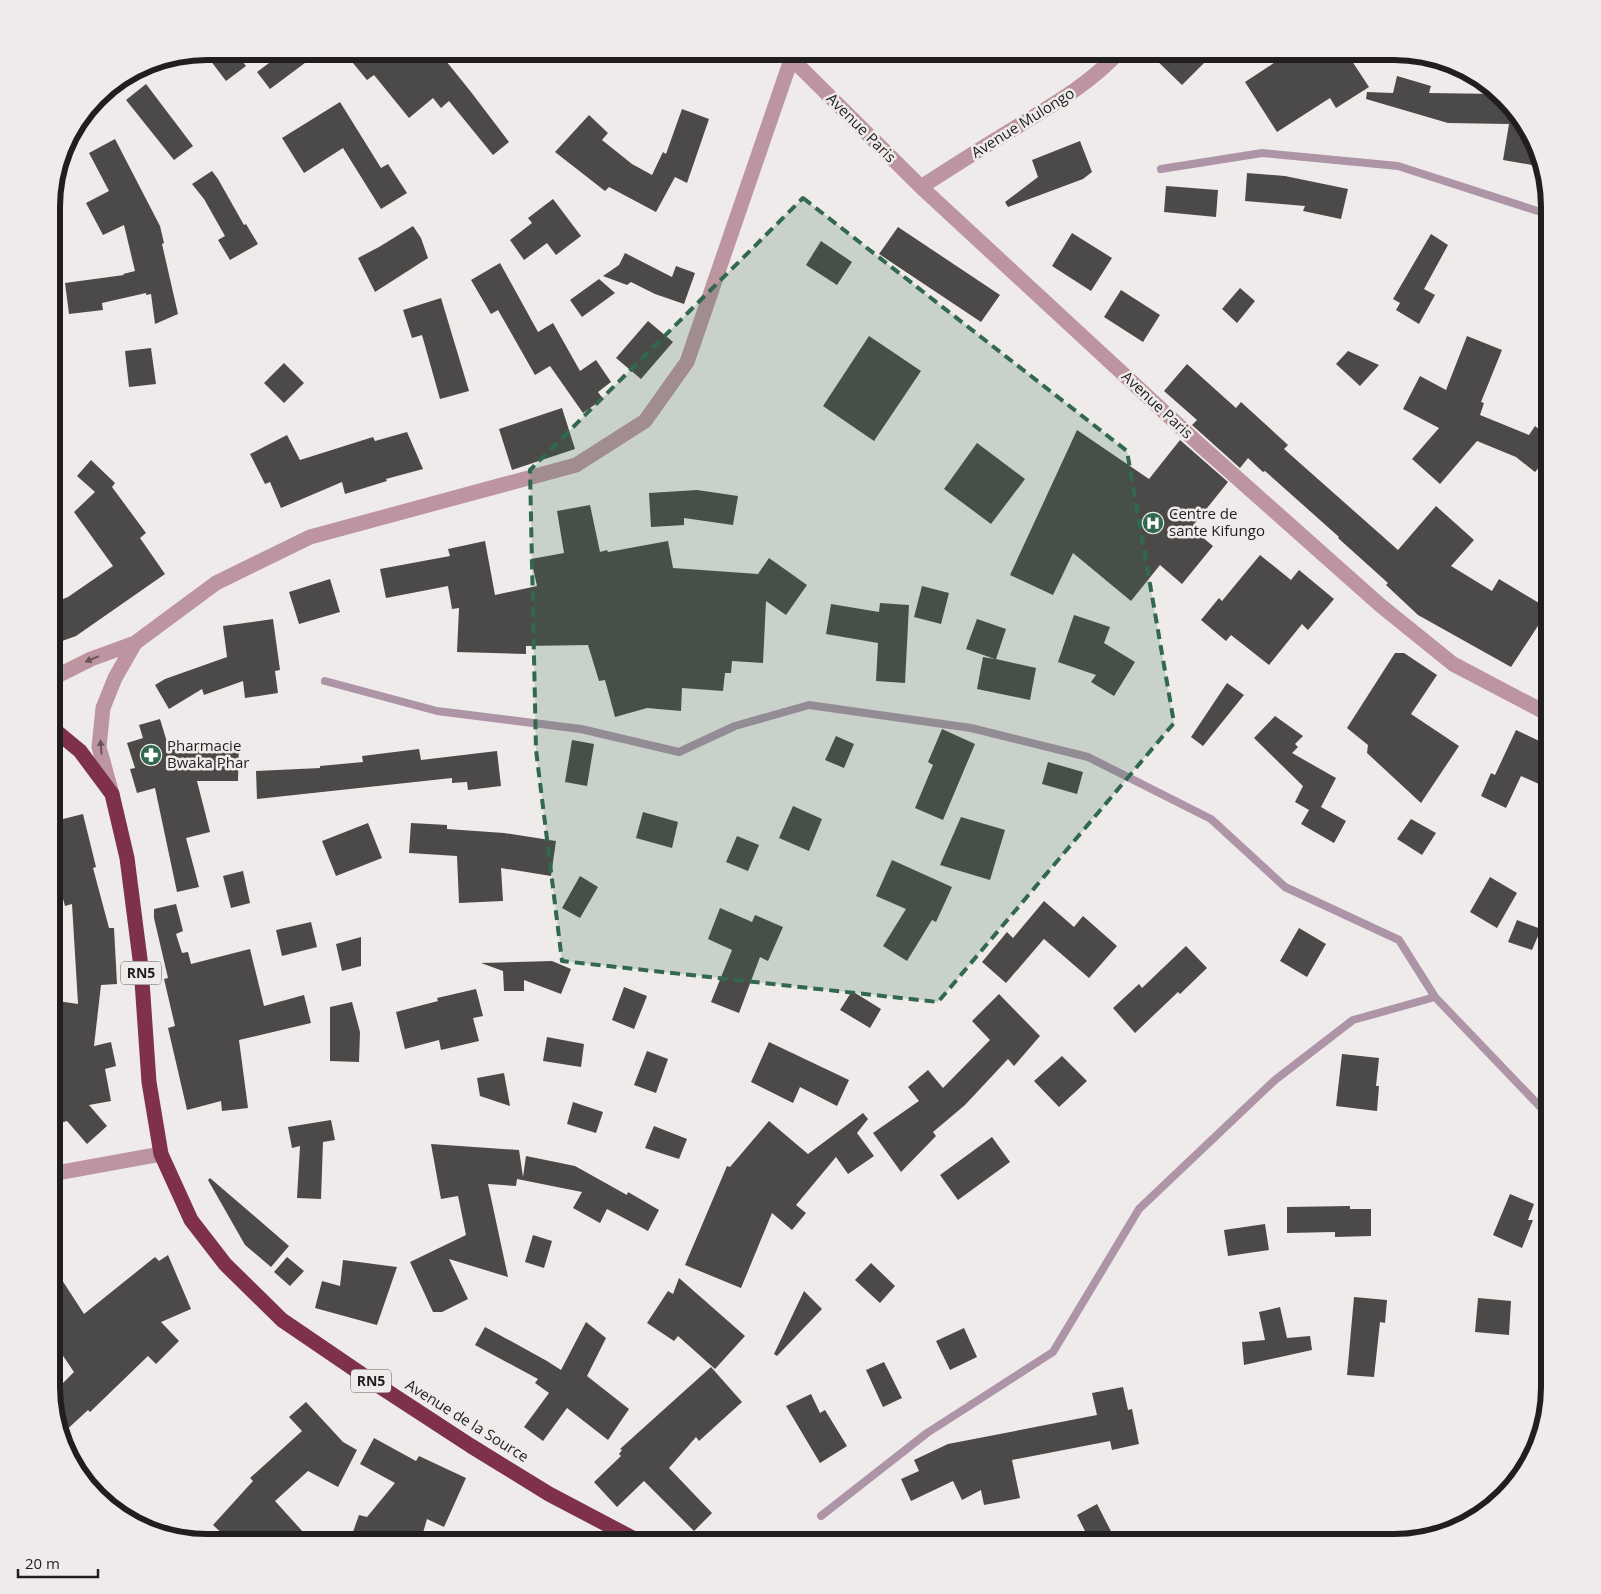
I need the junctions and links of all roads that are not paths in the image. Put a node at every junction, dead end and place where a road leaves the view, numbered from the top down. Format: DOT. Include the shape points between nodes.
graph roads {
  1 [pos="791,60"];
  2 [pos="798,60"];
  3 [pos="1112,60"];
  4 [pos="921,187"];
  5 [pos="135,643"];
  6 [pos="60,675"];
  7 [pos="1541,710"];
  8 [pos="60,734"];
  9 [pos="112,794"];
  10 [pos="161,1154"];
  11 [pos="60,1172"];
  12 [pos="625,1534"];
  1 -- 5 [label="street" via="687,362 645,421 576,465 310,537 216,583"];
  2 -- 4 [label="street, Avenue Paris"];
  3 -- 4 [label="street, Avenue Mulongo" via="1062,100"];
  4 -- 7 [label="street, Avenue Paris" via="1380,605 1453,664"];
  5 -- 6 [label="street, one-way"];
  9 -- 5 [label="street, one-way" via="99,747 104,708"];
  8 -- 9 [label="highway, Avenue de la Source / RN5" via="80,751"];
  9 -- 10 [label="highway, Avenue de la Source / RN5" via="128,867 141,967 149,1082"];
  10 -- 11 [label="street"];
  10 -- 12 [label="highway, Avenue de la Source / RN5" via="191,1220 225,1264 282,1320 549,1494"];
}
